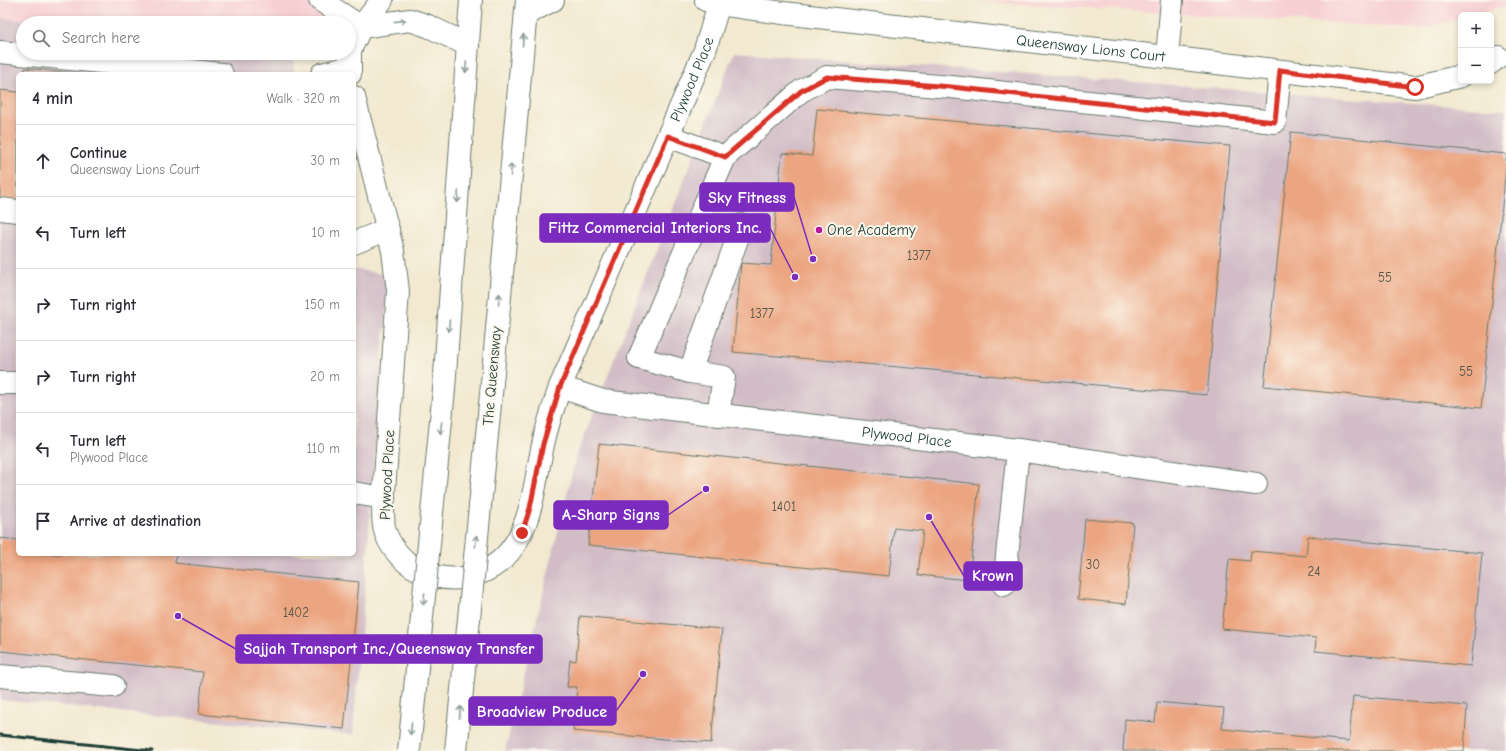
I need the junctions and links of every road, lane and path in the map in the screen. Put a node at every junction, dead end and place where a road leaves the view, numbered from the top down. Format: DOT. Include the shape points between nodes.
graph roads {
  1 [pos="320,0"];
  2 [pos="382,0"];
  3 [pos="470,0"];
  4 [pos="553,0"];
  5 [pos="1172,0"];
  6 [pos="713,2"];
  7 [pos="526,7"];
  8 [pos="344,16"];
  9 [pos="356,24"];
  10 [pos="361,27"];
  11 [pos="356,37"];
  12 [pos="468,45"];
  13 [pos="0,52"];
  14 [pos="16,54"];
  15 [pos="1167,57"];
  16 [pos="81,60"];
  17 [pos="350,60"];
  18 [pos="1280,70"];
  19 [pos="350,71"];
  20 [pos="202,72"];
  21 [pos="1458,77"];
  22 [pos="356,105"];
  23 [pos="668,136"];
  24 [pos="725,157"];
  25 [pos="0,209"];
  26 [pos="16,211"];
  27 [pos="742,225"];
  28 [pos="388,229"];
  29 [pos="356,242"];
  30 [pos="690,372"];
  31 [pos="0,383"];
  32 [pos="16,383"];
  33 [pos="560,387"];
  34 [pos="718,415"];
  35 [pos="1018,450"];
  36 [pos="1256,484"];
  37 [pos="356,493"];
  38 [pos="384,498"];
  39 [pos="1004,585"];
  40 [pos="0,676"];
  41 [pos="113,686"];
  42 [pos="409,751"];
  43 [pos="456,751"];
  1 -- 8 [label="street"];
  2 -- 10 [label="street"];
  3 -- 12 [label="street"];
  4 -- 7 [label="street"];
  5 -- 15 [label="street"];
  6 -- 15 [label="street, Queensway Lions Court" via="909,28"];
  6 -- 23 [label="street, Plywood Place" via="705,50"];
  43 -- 7 [label="street, The Queensway, one-way, bridge"];
  9 -- 10 [label="street"];
  10 -- 11 [label="street"];
  10 -- 12 [label="street, one-way" via="410,20"];
  12 -- 42 [label="street, one-way, bridge" via="444,389"];
  13 -- 14 [label="street"];
  15 -- 18 [label="street, Queensway Lions Court"];
  16 -- 20 [label="street"];
  17 -- 19 [label="street"];
  18 -- 21 [label="street, Queensway Lions Court" via="1415,87"];
  18 -- 24 [label="street" via="1275,122 951,87 827,77 801,91"];
  22 -- 28 [label="street, Plywood Place"];
  23 -- 24 [label="street"];
  23 -- 33 [label="street, Plywood Place"];
  24 -- 30 [label="street" via="639,358"];
  25 -- 26 [label="street"];
  27 -- 30 [label="street"];
  28 -- 29 [label="street"];
  28 -- 38 [label="street, Plywood Place" via="398,291"];
  30 -- 34 [label="street" via="724,377"];
  31 -- 32 [label="street"];
  33 -- 34 [label="street, Plywood Place" via="603,401"];
  33 -- 38 [label="street, Plywood Place" via="543,444 530,508 522,533 513,549 500,562 484,572 466,578 448,579 430,575 413,567 399,556 388,541 384,526"];
  34 -- 35 [label="street, Plywood Place"];
  35 -- 36 [label="street, Plywood Place"];
  35 -- 39 [label="street"];
  37 -- 38 [label="street"];
  40 -- 41 [label="street"];
}
